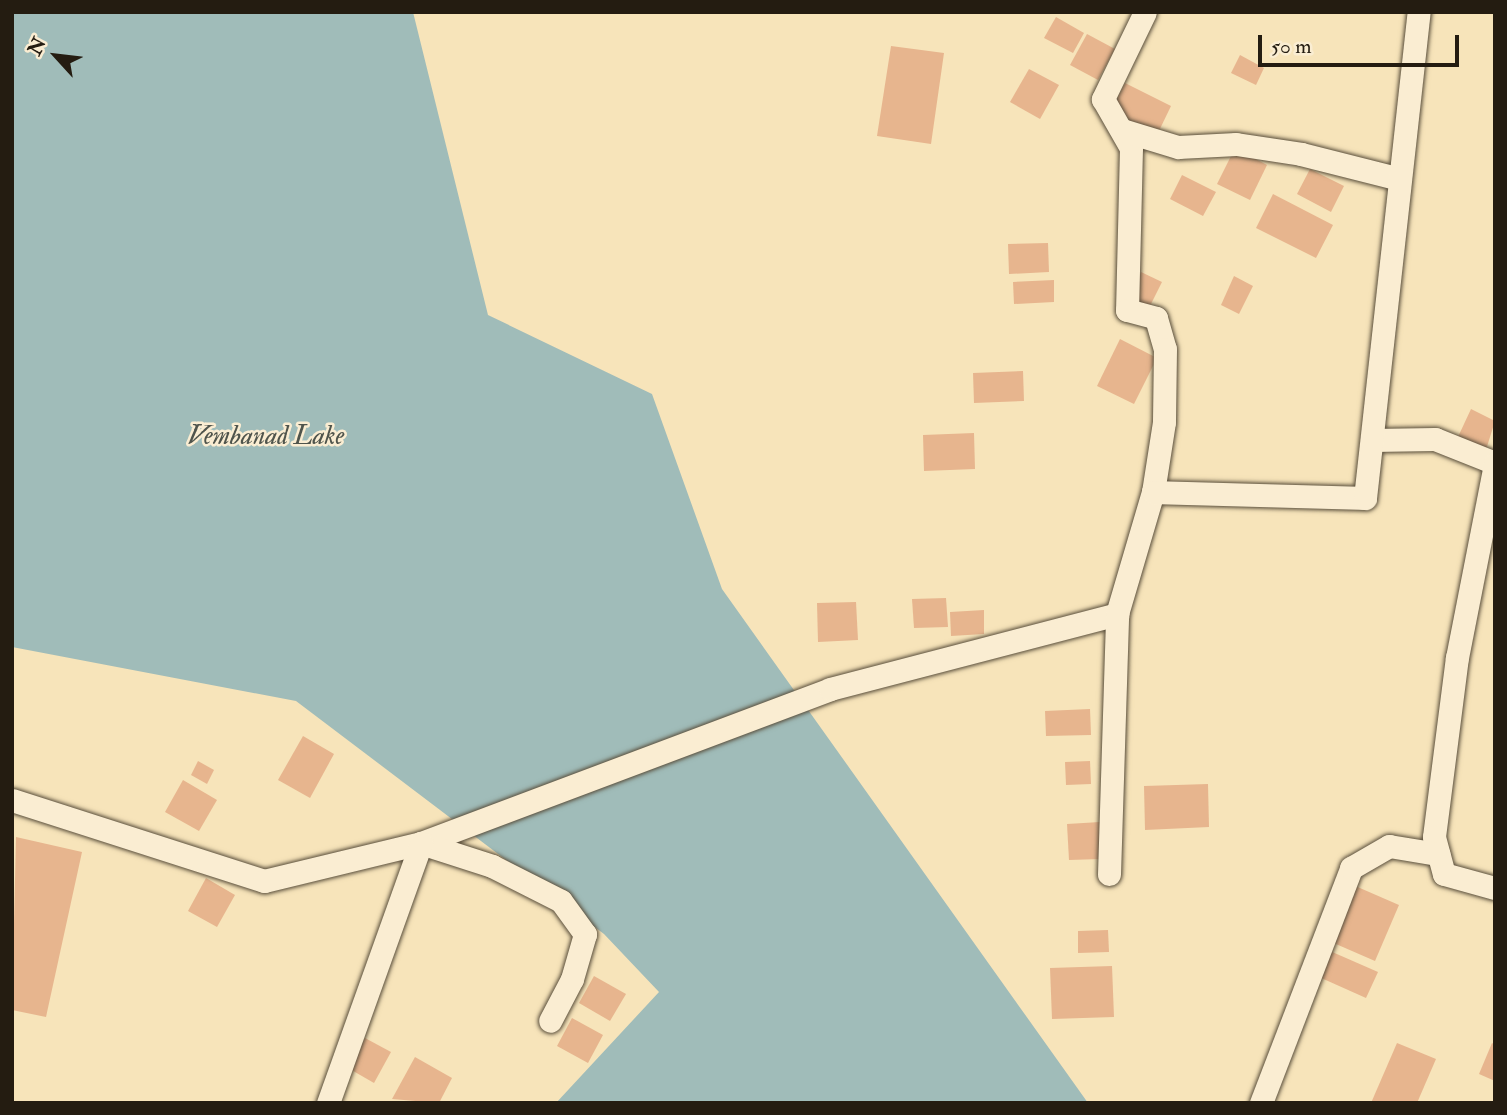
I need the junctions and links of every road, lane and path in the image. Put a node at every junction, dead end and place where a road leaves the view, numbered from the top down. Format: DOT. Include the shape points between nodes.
graph roads {
  1 [pos="1419,12"];
  2 [pos="1140,14"];
  3 [pos="1122,130"];
  4 [pos="1400,179"];
  5 [pos="1372,440"];
  6 [pos="1495,463"];
  7 [pos="1153,492"];
  8 [pos="1117,614"];
  9 [pos="12,800"];
  10 [pos="421,843"];
  11 [pos="1438,854"];
  12 [pos="1109,874"];
  13 [pos="1495,888"];
  14 [pos="550,1021"];
  15 [pos="328,1103"];
  16 [pos="1261,1103"];
  1 -- 4 [label="street"];
  2 -- 3 [label="street" via="1105,86 1106,109"];
  3 -- 4 [label="street" via="1178,147 1236,144 1301,154"];
  3 -- 7 [label="street" via="1129,138 1133,187 1123,296 1126,310 1156,318 1165,349 1164,422"];
  4 -- 5 [label="street"];
  5 -- 6 [label="street" via="1435,439"];
  5 -- 7 [label="street" via="1365,499"];
  6 -- 11 [label="street" via="1457,657 1434,837"];
  7 -- 8 [label="street"];
  8 -- 10 [label="street" via="830,689"];
  8 -- 12 [label="street"];
  9 -- 10 [label="street" via="264,881"];
  10 -- 14 [label="street" via="492,866 561,901 585,934 572,979"];
  10 -- 15 [label="street"];
  11 -- 13 [label="street" via="1444,874"];
  11 -- 16 [label="street" via="1389,846 1351,868"];
}
